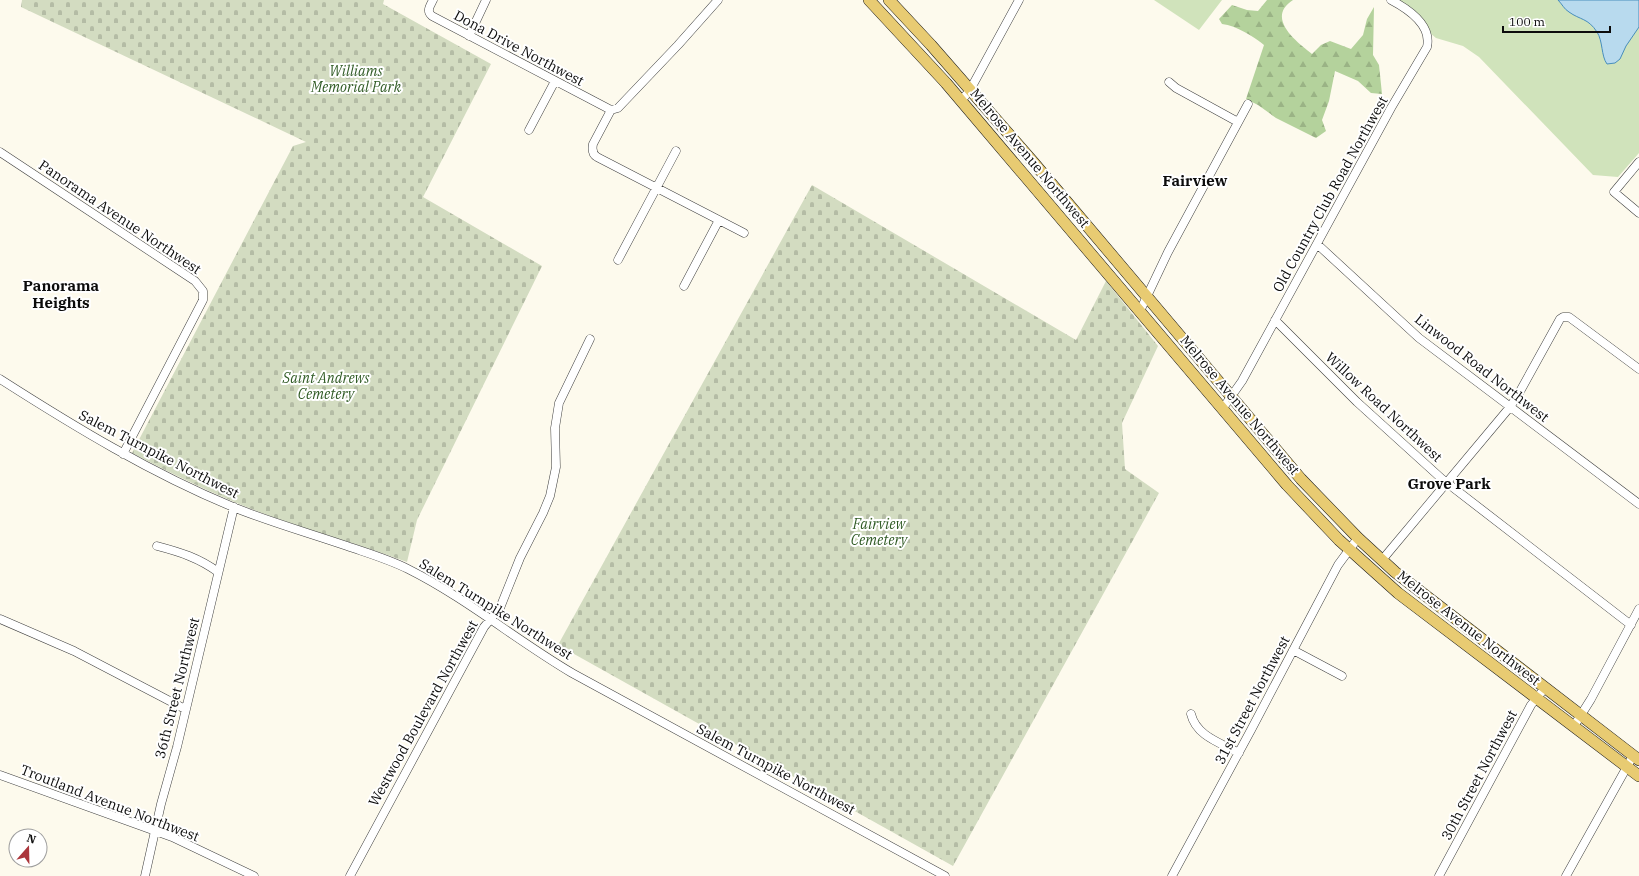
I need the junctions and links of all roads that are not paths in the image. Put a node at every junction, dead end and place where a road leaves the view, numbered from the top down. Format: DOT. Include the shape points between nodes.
graph roads {
  1 [pos="433,0"];
  2 [pos="486,0"];
  3 [pos="718,0"];
  4 [pos="869,0"];
  5 [pos="889,0"];
  6 [pos="1019,0"];
  7 [pos="1391,0"];
  8 [pos="469,36"];
  9 [pos="555,81"];
  10 [pos="1169,82"];
  11 [pos="970,90"];
  12 [pos="961,101"];
  13 [pos="1248,104"];
  14 [pos="611,110"];
  15 [pos="1238,122"];
  16 [pos="529,130"];
  17 [pos="676,151"];
  18 [pos="0,152"];
  19 [pos="1639,162"];
  20 [pos="656,188"];
  21 [pos="1639,213"];
  22 [pos="719,220"];
  23 [pos="744,233"];
  24 [pos="1317,244"];
  25 [pos="618,260"];
  26 [pos="684,286"];
  27 [pos="1146,296"];
  28 [pos="1140,311"];
  29 [pos="1275,320"];
  30 [pos="590,339"];
  31 [pos="1639,369"];
  32 [pos="0,379"];
  33 [pos="1231,396"];
  34 [pos="1510,407"];
  35 [pos="1223,408"];
  36 [pos="123,454"];
  37 [pos="1446,482"];
  38 [pos="1639,504"];
  39 [pos="234,507"];
  40 [pos="1358,538"];
  41 [pos="157,546"];
  42 [pos="1349,549"];
  43 [pos="1382,560"];
  44 [pos="218,572"];
  45 [pos="1638,611"];
  46 [pos="0,619"];
  47 [pos="490,620"];
  48 [pos="1630,625"];
  49 [pos="1293,650"];
  50 [pos="1342,676"];
  51 [pos="1545,688"];
  52 [pos="1536,698"];
  53 [pos="185,709"];
  54 [pos="1191,714"];
  55 [pos="1581,716"];
  56 [pos="1574,726"];
  57 [pos="1239,752"];
  58 [pos="1636,758"];
  59 [pos="1627,766"];
  60 [pos="0,775"];
  61 [pos="1639,776"];
  62 [pos="155,831"];
  63 [pos="145,876"];
  64 [pos="254,876"];
  65 [pos="350,876"];
  66 [pos="945,876"];
  67 [pos="1172,876"];
  68 [pos="1439,876"];
  69 [pos="1566,876"];
  1 -- 8 [label="street, Dona Drive Northwest" via="429,14"];
  2 -- 8 [label="street"];
  3 -- 14 [label="street" via="618,108"];
  4 -- 12 [label="main road, Melrose Avenue Northwest" via="912,44"];
  5 -- 11 [label="main road, Melrose Avenue Northwest"];
  6 -- 11 [label="street"];
  7 -- 24 [label="street, Old Country Club Road Northwest" via="1411,13 1424,27 1428,37 1426,47"];
  8 -- 9 [label="street, Dona Drive Northwest"];
  9 -- 14 [label="street, Dona Drive Northwest"];
  9 -- 16 [label="street"];
  10 -- 15 [label="street"];
  11 -- 12 [label="street"];
  11 -- 27 [label="main road, Melrose Avenue Northwest"];
  12 -- 28 [label="main road, Melrose Avenue Northwest"];
  13 -- 15 [label="street"];
  14 -- 20 [label="street" via="593,144 595,156"];
  15 -- 27 [label="street"];
  17 -- 20 [label="street"];
  18 -- 36 [label="street, Panorama Avenue Northwest" via="195,281 203,291 204,295 196,314"];
  19 -- 21 [label="street" via="1614,192"];
  20 -- 22 [label="street"];
  20 -- 25 [label="street"];
  22 -- 23 [label="street"];
  22 -- 26 [label="street"];
  24 -- 29 [label="street, Old Country Club Road Northwest"];
  24 -- 34 [label="street, Linwood Road Northwest" via="1419,338"];
  27 -- 28 [label="street"];
  27 -- 33 [label="main road, Melrose Avenue Northwest"];
  28 -- 35 [label="main road, Melrose Avenue Northwest"];
  29 -- 33 [label="street, Old Country Club Road Northwest" via="1242,381"];
  29 -- 37 [label="street, Willow Road Northwest" via="1351,397"];
  30 -- 47 [label="street, Westwood Boulevard Northwest" via="559,403 555,428 556,467 544,513 520,558 500,608"];
  31 -- 34 [label="street" via="1569,318 1563,317"];
  32 -- 36 [label="street, Salem Turnpike Northwest"];
  33 -- 35 [label="street, Old Country Club Road Northwest"];
  33 -- 40 [label="main road, Melrose Avenue Northwest" via="1301,479"];
  34 -- 37 [label="street"];
  34 -- 38 [label="street, Linwood Road Northwest"];
  35 -- 42 [label="main road, Melrose Avenue Northwest" via="1287,484"];
  36 -- 39 [label="street, Salem Turnpike Northwest"];
  37 -- 43 [label="street"];
  37 -- 48 [label="street, Willow Road Northwest"];
  39 -- 44 [label="street, 36th Street Northwest"];
  39 -- 47 [label="street, Salem Turnpike Northwest" via="381,557 406,568 447,591"];
  40 -- 42 [label="street, 31st Street Northwest"];
  40 -- 43 [label="main road, Melrose Avenue Northwest"];
  41 -- 44 [label="street" via="201,560"];
  42 -- 49 [label="street, 31st Street Northwest"];
  42 -- 52 [label="main road, Melrose Avenue Northwest" via="1415,607"];
  43 -- 51 [label="main road, Melrose Avenue Northwest" via="1421,594"];
  44 -- 53 [label="street, 36th Street Northwest"];
  45 -- 48 [label="street"];
  46 -- 53 [label="street" via="74,651"];
  47 -- 65 [label="street, Westwood Boulevard Northwest"];
  47 -- 66 [label="street, Salem Turnpike Northwest" via="572,673"];
  48 -- 55 [label="street"];
  49 -- 50 [label="street"];
  49 -- 57 [label="street, 31st Street Northwest"];
  51 -- 52 [label="street, 30th Street Northwest"];
  51 -- 55 [label="main road, Melrose Avenue Northwest"];
  52 -- 56 [label="main road, Melrose Avenue Northwest"];
  52 -- 68 [label="street, 30th Street Northwest"];
  53 -- 62 [label="street, 36th Street Northwest"];
  54 -- 57 [label="street" via="1196,727 1204,734"];
  55 -- 56 [label="street"];
  55 -- 58 [label="main road, Melrose Avenue Northwest"];
  56 -- 59 [label="main road, Melrose Avenue Northwest"];
  57 -- 67 [label="street, 31st Street Northwest"];
  58 -- 59 [label="street"];
  59 -- 61 [label="main road, Melrose Avenue Northwest"];
  59 -- 69 [label="street"];
  60 -- 62 [label="street, Troutland Avenue Northwest"];
  62 -- 63 [label="street, 36th Street Northwest"];
  62 -- 64 [label="street, Troutland Avenue Northwest"];
}
